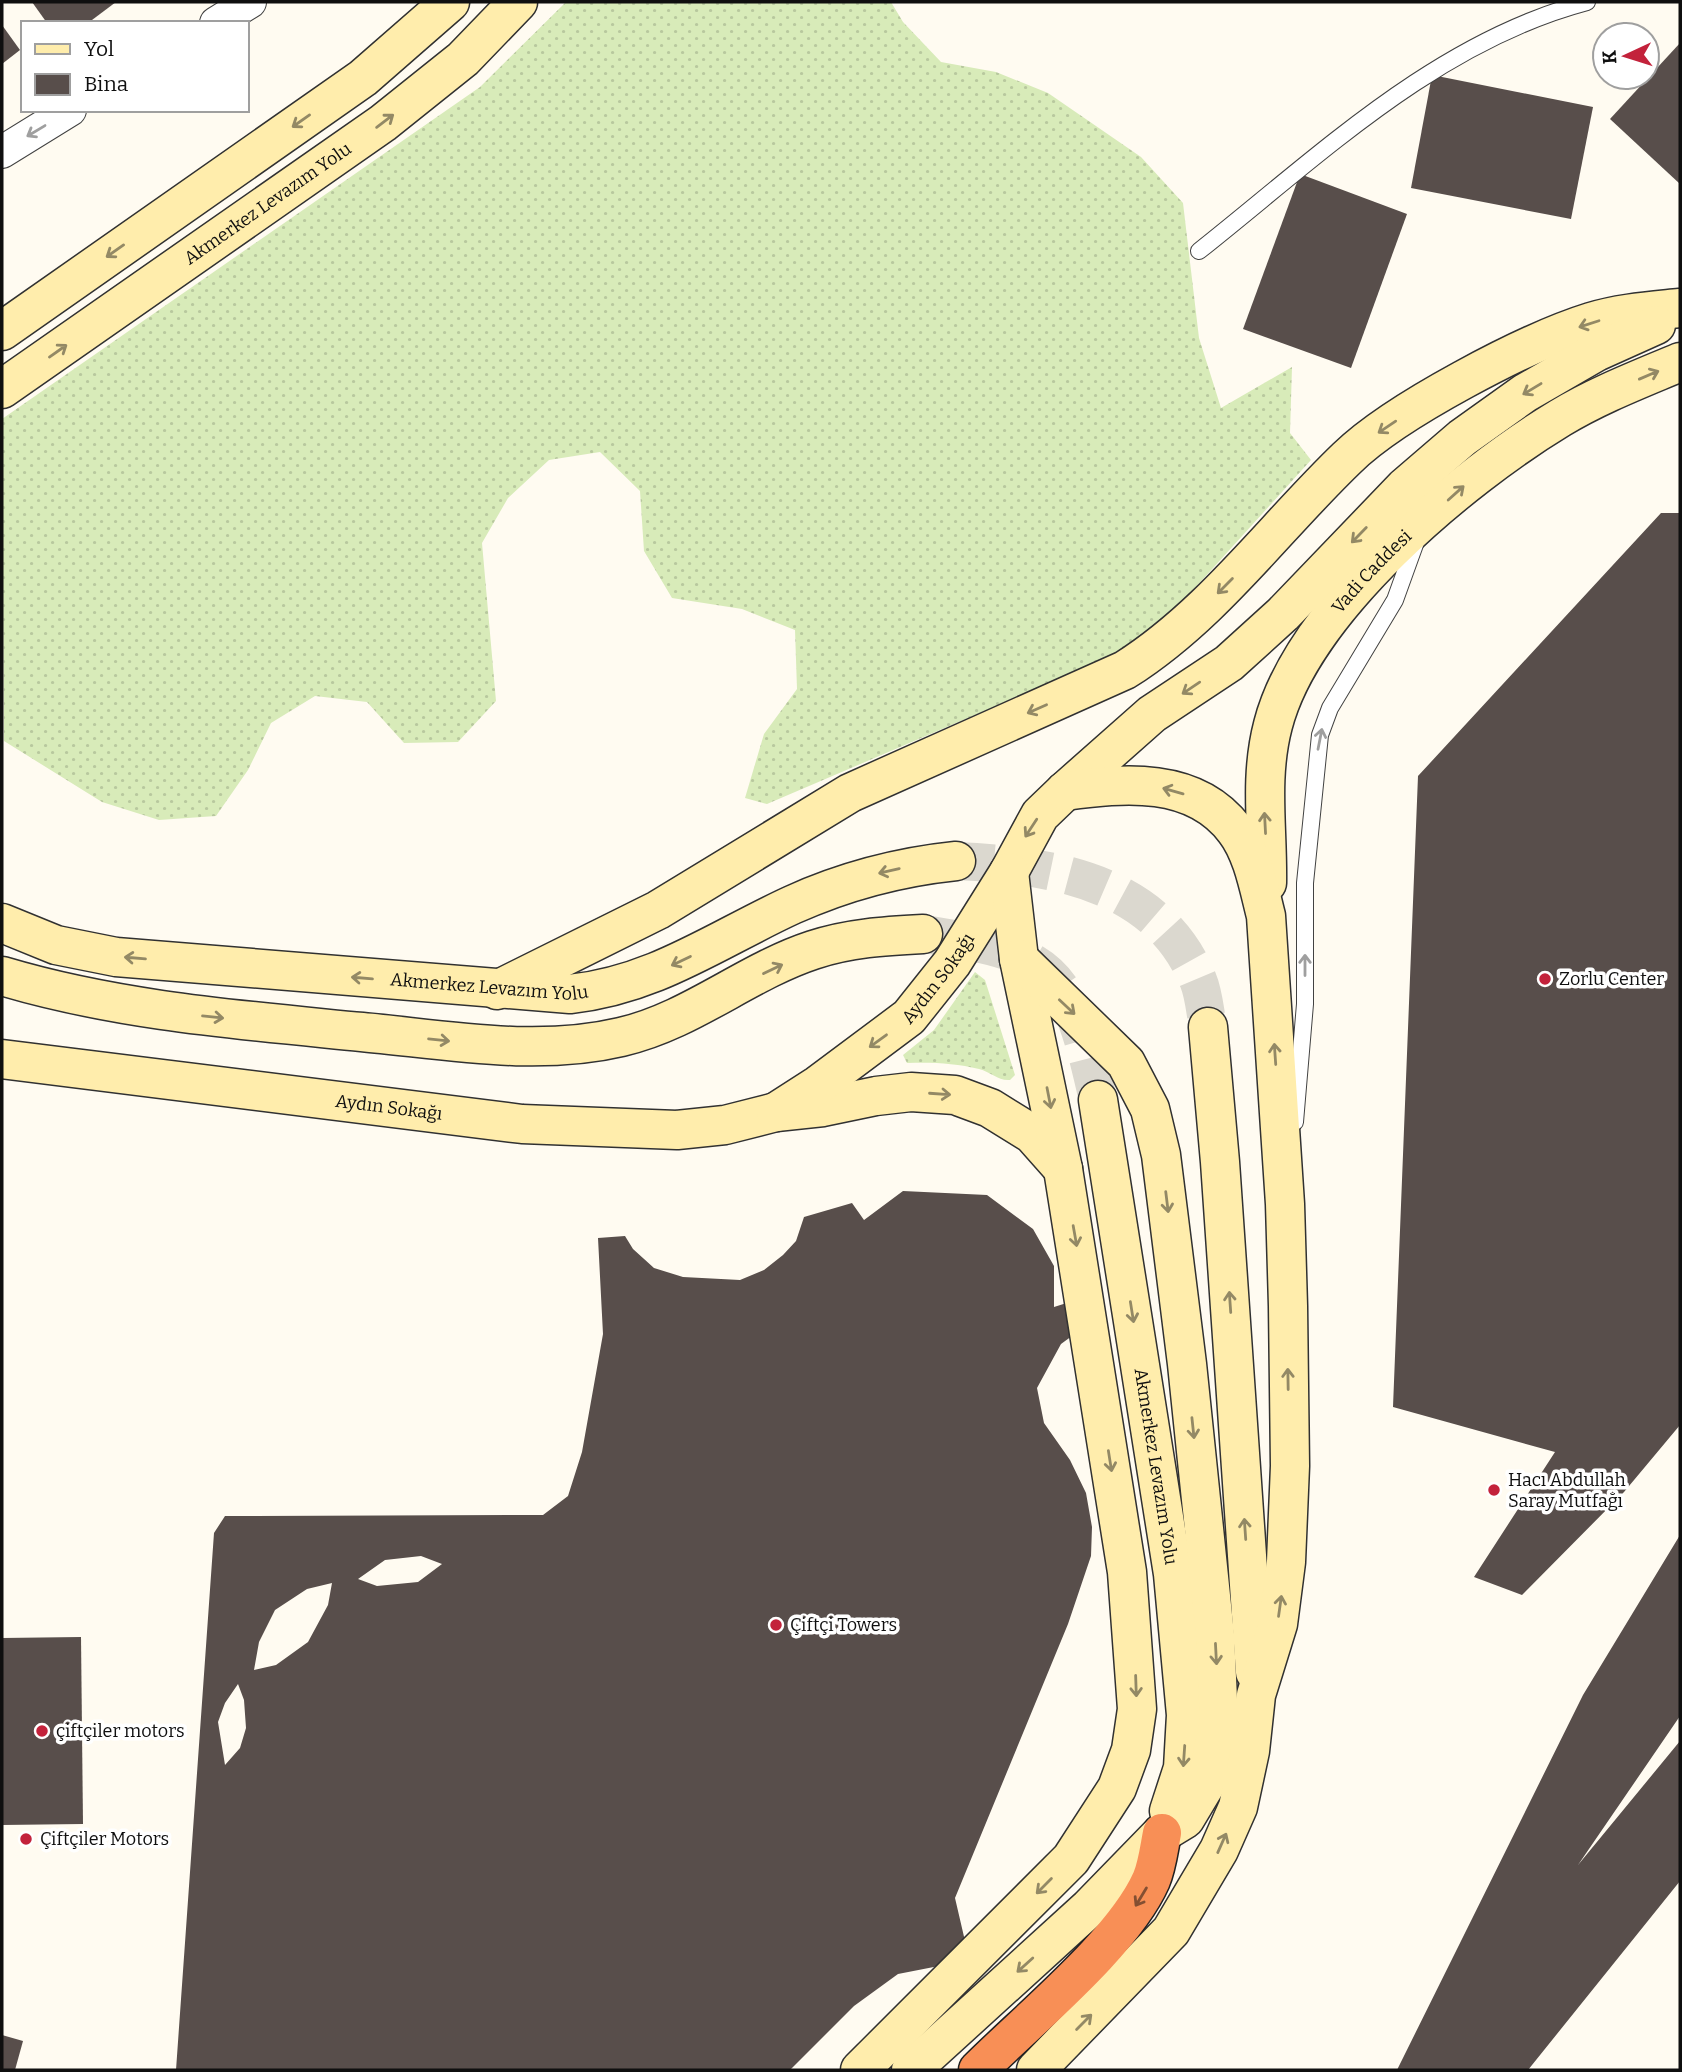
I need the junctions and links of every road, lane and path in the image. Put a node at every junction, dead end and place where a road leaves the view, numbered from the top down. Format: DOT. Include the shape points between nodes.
graph roads {
  1 [pos="250,2"];
  2 [pos="450,2"];
  3 [pos="517,2"];
  4 [pos="1587,2"];
  5 [pos="219,21"];
  6 [pos="67,112"];
  7 [pos="2,152"];
  8 [pos="1199,251"];
  9 [pos="1680,308"];
  10 [pos="1680,314"];
  11 [pos="2,331"];
  12 [pos="1680,362"];
  13 [pos="2,389"];
  14 [pos="1423,522"];
  15 [pos="1065,791"];
  16 [pos="956,861"];
  17 [pos="1009,872"];
  18 [pos="1266,916"];
  19 [pos="2,923"];
  20 [pos="923,934"];
  21 [pos="1019,959"];
  22 [pos="2,976"];
  23 [pos="497,990"];
  24 [pos="1208,1027"];
  25 [pos="2,1059"];
  26 [pos="1098,1100"];
  27 [pos="776,1112"];
  28 [pos="1063,1169"];
  29 [pos="1284,1204"];
  30 [pos="1256,1695"];
  31 [pos="1162,1833"];
  32 [pos="860,2070"];
  33 [pos="911,2070"];
  34 [pos="978,2070"];
  35 [pos="1036,2070"];
  1 -- 5 [label="street"];
  2 -- 11 [label="main road, one-way" via="363,78"];
  13 -- 3 [label="main road, Akmerkez Levazım Yolu, one-way" via="383,123 463,58"];
  4 -- 8 [label="lane" via="1520,23 1430,71"];
  6 -- 7 [label="street, one-way"];
  9 -- 23 [label="main road, one-way" via="1593,321 1440,395 1348,456 1221,590 1125,670 850,793 658,910"];
  10 -- 15 [label="main road, Aydın Sokağı, one-way" via="1584,359 1525,393 1462,438 1405,487 1283,614 1229,663 1152,714"];
  14 -- 12 [label="main road, Vadi Caddesi, one-way" via="1469,480 1562,417"];
  18 -- 14 [label="main road, Vadi Caddesi, one-way" via="1263,791 1269,743 1284,691 1358,585"];
  29 -- 14 [label="lane, one-way" via="1301,1074 1305,883 1320,734 1330,708 1395,600"];
  15 -- 17 [label="main road, Aydın Sokağı, one-way" via="1026,835"];
  18 -- 15 [label="main road, one-way" via="1254,871 1236,831 1212,808 1155,785"];
  16 -- 23 [label="main road, Akmerkez Levazım Yolu, one-way" via="881,872 840,886 643,979 608,990 570,994"];
  17 -- 21 [label="main road"];
  17 -- 27 [label="main road, Aydın Sokağı, one-way" via="951,963 909,1017"];
  29 -- 18 [label="main road, one-way"];
  23 -- 19 [label="main road, Akmerkez Levazım Yolu, one-way" via="116,957 56,945"];
  22 -- 20 [label="main road, one-way" via="60,993 179,1013 497,1045 561,1046 621,1037 675,1019 811,950 869,936"];
  21 -- 28 [label="main road, one-way"];
  21 -- 31 [label="main road, one-way" via="1126,1063 1150,1109 1161,1155 1207,1555 1219,1721 1206,1784 1185,1819"];
  30 -- 24 [label="main road, one-way"];
  25 -- 27 [label="main road, Aydın Sokağı" via="522,1124 677,1130"];
  26 -- 31 [label="main road, Akmerkez Levazım Yolu, one-way" via="1173,1574 1186,1715 1183,1768"];
  27 -- 28 [label="main road, Aydın Sokağı, one-way" via="911,1092 956,1095 990,1108 1032,1134"];
  28 -- 32 [label="main road, one-way" via="1127,1572 1137,1709 1131,1750 1117,1788 1071,1859"];
  30 -- 29 [label="main road, one-way" via="1278,1623 1286,1562 1290,1466"];
  35 -- 30 [label="main road, one-way" via="1171,1931 1190,1902 1238,1807"];
  31 -- 33 [label="main road, one-way" via="1089,1908"];
  31 -- 34 [label="highway, one-way" via="1151,1879 1130,1915"];
}
